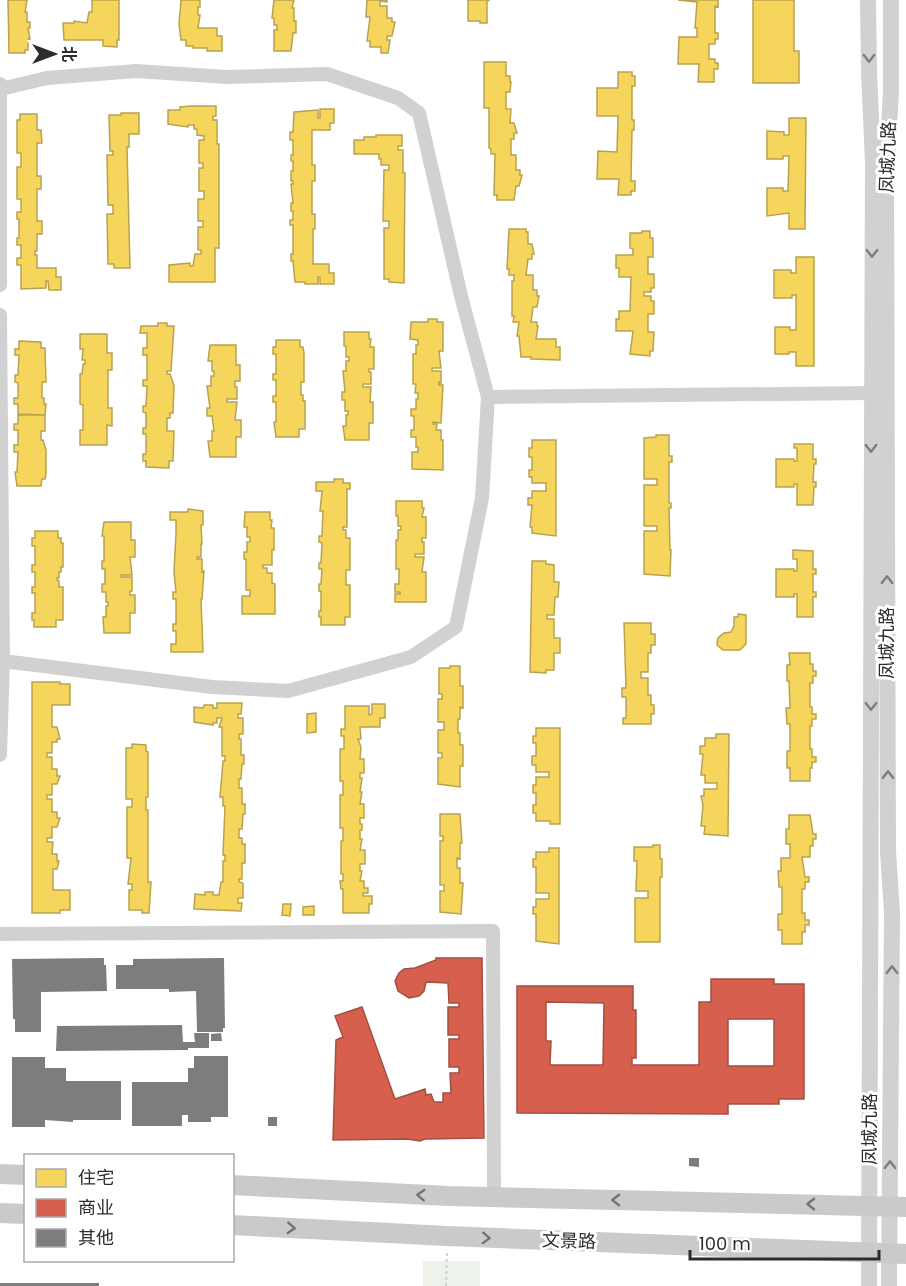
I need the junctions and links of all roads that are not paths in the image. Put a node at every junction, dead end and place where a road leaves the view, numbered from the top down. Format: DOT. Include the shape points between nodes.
graph roads {
  1 [pos="868,0"];
  2 [pos="891,0"];
  3 [pos="1,87"];
  4 [pos="0,285"];
  5 [pos="0,315"];
  6 [pos="871,393"];
  7 [pos="488,397"];
  8 [pos="3,661"];
  9 [pos="0,754"];
  10 [pos="0,934"];
  11 [pos="0,1174"];
  12 [pos="24,1175"];
  13 [pos="234,1185"];
  14 [pos="494,1197"];
  15 [pos="870,1205"];
  16 [pos="898,1207"];
  17 [pos="0,1213"];
  18 [pos="24,1214"];
  19 [pos="234,1225"];
  20 [pos="869,1252"];
  21 [pos="898,1253"];
  22 [pos="869,1286"];
  23 [pos="889,1286"];
  1 -- 6 [label="street, 凤城九路, one-way" via="873,162"];
  16 -- 2 [label="street, 凤城九路, one-way" via="888,851 886,176"];
  3 -- 4 [label="street"];
  3 -- 7 [label="street" via="47,78 136,71 227,77 327,74 398,98 419,113"];
  5 -- 8 [label="street"];
  6 -- 7 [label="street"];
  6 -- 15 [label="street, 凤城九路, one-way"];
  7 -- 8 [label="street" via="482,498 456,627 411,657 288,691 212,687"];
  8 -- 9 [label="street"];
  10 -- 14 [label="street" via="493,931"];
  11 -- 12 [label="main road"];
  14 -- 13 [label="main road, one-way"];
  15 -- 14 [label="main road, one-way"];
  15 -- 16 [label="main road"];
  15 -- 20 [label="street, 凤城九路"];
  16 -- 21 [label="street, 凤城九路"];
  17 -- 18 [label="main road"];
  19 -- 20 [label="main road, 文景路, one-way"];
  20 -- 21 [label="main road, 文景路"];
  20 -- 22 [label="street, 凤城九路"];
  21 -- 23 [label="street, 凤城九路"];
}
